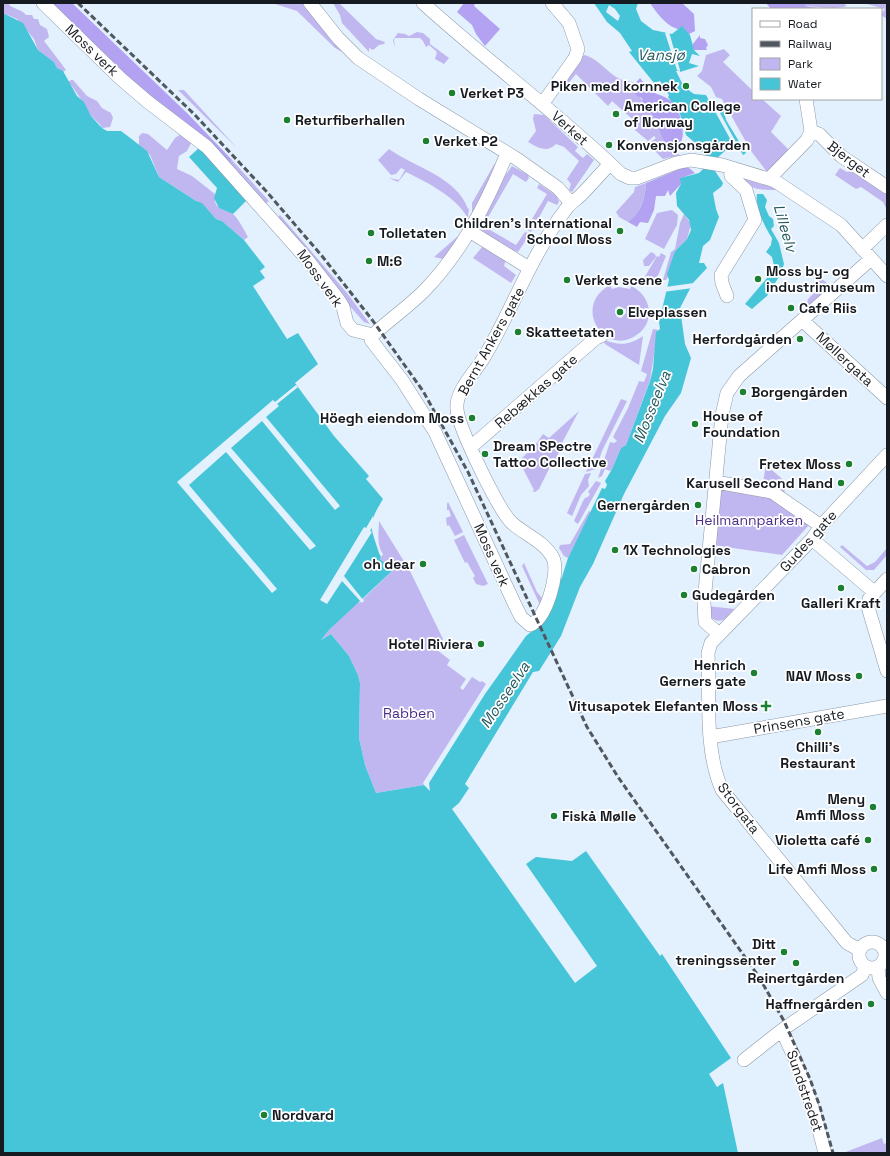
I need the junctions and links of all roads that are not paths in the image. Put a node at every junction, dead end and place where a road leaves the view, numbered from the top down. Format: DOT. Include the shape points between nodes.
graph roads {
  1 [pos="43,3"];
  2 [pos="310,3"];
  3 [pos="423,3"];
  4 [pos="552,3"];
  5 [pos="806,100"];
  6 [pos="543,103"];
  7 [pos="811,131"];
  8 [pos="508,153"];
  9 [pos="610,164"];
  10 [pos="730,168"];
  11 [pos="769,179"];
  12 [pos="887,187"];
  13 [pos="571,203"];
  14 [pos="887,225"];
  15 [pos="471,232"];
  16 [pos="862,249"];
  17 [pos="871,259"];
  18 [pos="529,268"];
  19 [pos="887,276"];
  20 [pos="727,296"];
  21 [pos="803,321"];
  22 [pos="373,336"];
  23 [pos="601,336"];
  24 [pos="887,398"];
  25 [pos="472,447"];
  26 [pos="887,455"];
  27 [pos="716,482"];
  28 [pos="820,526"];
  29 [pos="812,539"];
  30 [pos="555,570"];
  31 [pos="887,579"];
  32 [pos="874,592"];
  33 [pos="715,638"];
  34 [pos="887,671"];
  35 [pos="887,706"];
  36 [pos="710,737"];
  37 [pos="860,950"];
  38 [pos="881,955"];
  39 [pos="886,991"];
  40 [pos="782,1030"];
  41 [pos="744,1060"];
  42 [pos="825,1153"];
  1 -- 22 [label="street, Moss verk" via="120,78 208,147 306,258 338,299 347,323 362,334"];
  2 -- 8 [label="street" via="358,58"];
  3 -- 6 [label="street, Verket"];
  4 -- 6 [label="street, Verket" via="569,23 578,49 575,58"];
  5 -- 7 [label="street"];
  6 -- 9 [label="street, Verket"];
  7 -- 11 [label="street, Bjerget" via="802,147"];
  7 -- 12 [label="street, Bjerget" via="819,134 841,156"];
  8 -- 13 [label="street" via="549,181"];
  8 -- 15 [label="street"];
  9 -- 10 [label="street, Verket" via="626,177 637,178 685,161 703,161"];
  9 -- 13 [label="street, Bernt Ankers gate" via="581,196"];
  10 -- 11 [label="street, Verket"];
  10 -- 20 [label="street" via="731,176 746,190 755,220 722,275"];
  11 -- 16 [label="street, Verket" via="841,225"];
  13 -- 18 [label="street, Bernt Ankers gate"];
  14 -- 16 [label="street"];
  15 -- 18 [label="street"];
  15 -- 22 [label="street" via="423,291"];
  16 -- 17 [label="street, Verket"];
  17 -- 19 [label="street, Verket"];
  17 -- 21 [label="street"];
  18 -- 25 [label="street, Bernt Ankers gate" via="516,298 457,403 456,410 463,431"];
  21 -- 24 [label="street, Møllergata"];
  21 -- 27 [label="street" via="729,388 722,415"];
  22 -- 30 [label="street, Moss verk" via="371,340 374,346 390,363 435,432 515,605 521,617 530,625 535,622 546,604"];
  23 -- 25 [label="street, Rebækkas gate"];
  25 -- 30 [label="street, Bernt Ankers gate" via="486,481 507,517 549,552"];
  26 -- 28 [label="street, Gudes gate"];
  27 -- 28 [label="street" via="772,492"];
  27 -- 33 [label="street" via="704,602 704,622"];
  28 -- 29 [label="street, Gudes gate"];
  29 -- 32 [label="street"];
  29 -- 33 [label="street, Gudes gate"];
  31 -- 32 [label="street"];
  32 -- 34 [label="street" via="869,599 868,607"];
  33 -- 36 [label="street, Storgata" via="708,654"];
  35 -- 36 [label="street, Prinsens gate"];
  36 -- 37 [label="street, Storgata" via="717,777 722,790 847,943"];
  37 -- 38 [label="street" via="860,960"];
  37 -- 38 [label="street" via="868,942 877,943"];
  38 -- 39 [label="street" via="879,978"];
  38 -- 40 [label="street, Sundstredet" via="862,975"];
  40 -- 41 [label="street, Sundstredet"];
  40 -- 42 [label="street, Sundstredet" via="798,1063 815,1111"];
}
